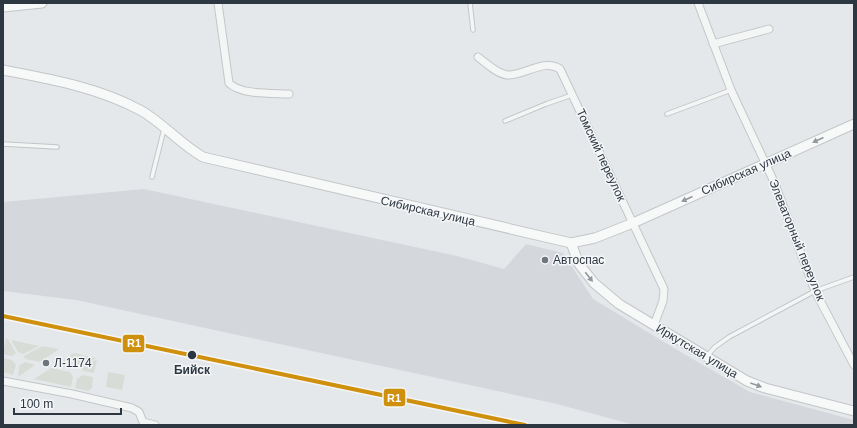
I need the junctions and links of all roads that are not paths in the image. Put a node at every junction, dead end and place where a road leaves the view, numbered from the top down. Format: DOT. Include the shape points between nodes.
graph roads {
  1 [pos="42,3"];
  2 [pos="218,3"];
  3 [pos="470,3"];
  4 [pos="698,3"];
  5 [pos="3,7"];
  6 [pos="769,29"];
  7 [pos="473,30"];
  8 [pos="713,44"];
  9 [pos="478,57"];
  10 [pos="3,70"];
  11 [pos="731,90"];
  12 [pos="289,94"];
  13 [pos="572,95"];
  14 [pos="668,114"];
  15 [pos="505,121"];
  16 [pos="854,124"];
  17 [pos="164,129"];
  18 [pos="3,144"];
  19 [pos="57,147"];
  20 [pos="765,164"];
  21 [pos="152,177"];
  22 [pos="633,223"];
  23 [pos="571,243"];
  24 [pos="854,277"];
  25 [pos="815,291"];
  26 [pos="654,325"];
  27 [pos="707,357"];
  28 [pos="854,365"];
  29 [pos="3,381"];
  30 [pos="854,411"];
  31 [pos="142,424"];
  32 [pos="154,425"];
  1 -- 5 [label="street"];
  2 -- 12 [label="street" via="229,83 234,88 253,92"];
  3 -- 7 [label="lane"];
  4 -- 8 [label="street, Элеваторный переулок"];
  6 -- 8 [label="street"];
  8 -- 11 [label="street, Элеваторный переулок"];
  9 -- 13 [label="street, Томский переулок" via="506,75 555,66 560,69"];
  10 -- 17 [label="street, Сибирская улица" via="73,84 113,98 141,111"];
  11 -- 14 [label="lane"];
  11 -- 20 [label="street, Элеваторный переулок"];
  13 -- 15 [label="lane"];
  13 -- 22 [label="street, Томский переулок"];
  16 -- 20 [label="street, Сибирская улица, one-way"];
  17 -- 21 [label="lane"];
  17 -- 23 [label="street, Сибирская улица" via="189,149 224,164"];
  18 -- 19 [label="lane"];
  20 -- 22 [label="street, Сибирская улица, one-way"];
  20 -- 25 [label="street, Элеваторный переулок" via="777,188"];
  22 -- 23 [label="street, Сибирская улица" via="596,238"];
  22 -- 26 [label="street, Томский переулок" via="664,289 663,301"];
  23 -- 26 [label="street, Иркутская улица, one-way" via="579,264 594,283 619,304"];
  24 -- 25 [label="lane"];
  25 -- 27 [label="lane" via="729,336"];
  25 -- 28 [label="street, Элеваторный переулок"];
  26 -- 27 [label="street, Иркутская улица"];
  27 -- 30 [label="street, Иркутская улица, one-way" via="747,382"];
  29 -- 31 [label="street" via="132,408 139,412"];
  31 -- 32 [label="street"];
}
